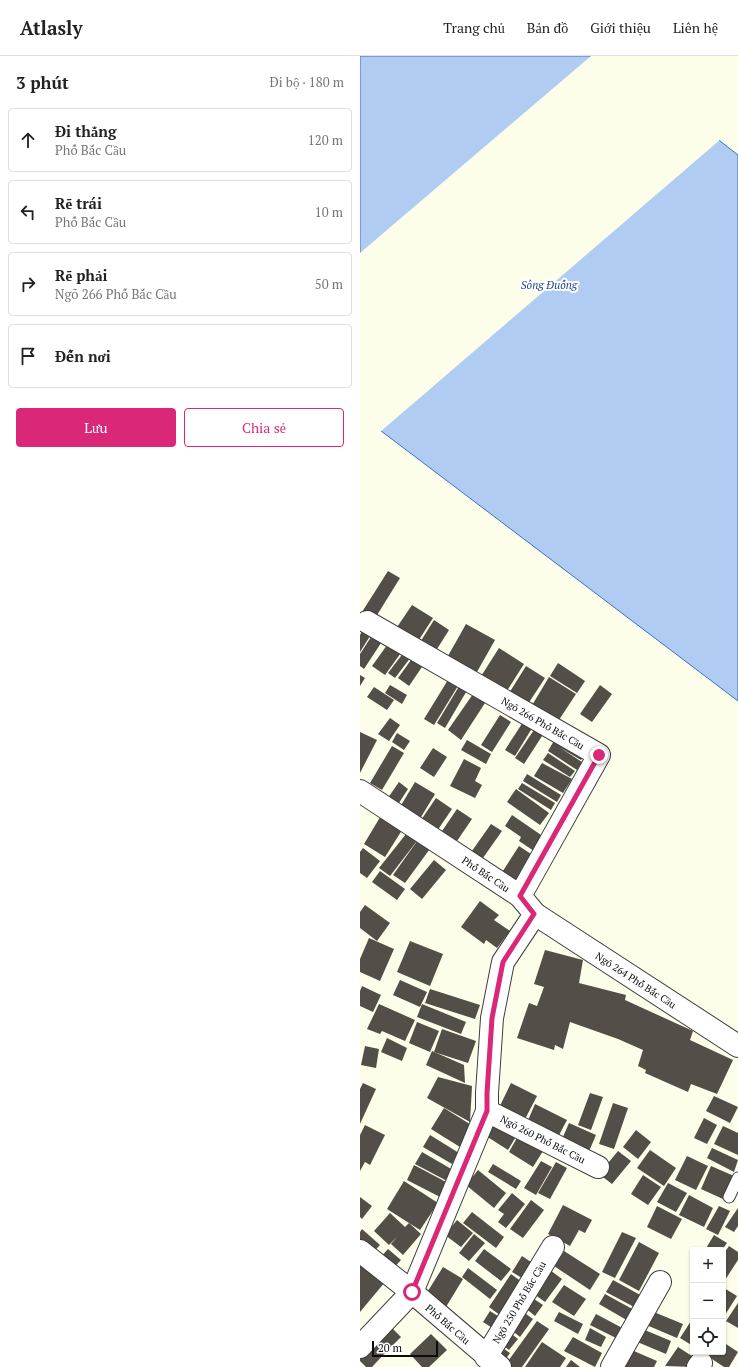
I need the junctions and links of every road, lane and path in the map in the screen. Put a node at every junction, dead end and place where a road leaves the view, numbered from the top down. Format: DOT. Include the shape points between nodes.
graph roads {
  1 [pos="367,622"];
  2 [pos="360,791"];
  3 [pos="520,896"];
  4 [pos="534,914"];
  5 [pos="738,1046"];
  6 [pos="487,1111"];
  7 [pos="598,1167"];
  8 [pos="738,1178"];
  9 [pos="729,1197"];
  10 [pos="553,1247"];
  11 [pos="360,1251"];
  12 [pos="660,1282"];
  13 [pos="412,1292"];
  14 [pos="360,1347"];
  15 [pos="493,1362"];
  16 [pos="612,1367"];
  1 -- 3 [label="street, Ngõ 266 Phố Bắc Cầu" via="599,755"];
  2 -- 3 [label="street, Phố Bắc Cầu"];
  3 -- 4 [label="street, Phố Bắc Cầu"];
  4 -- 5 [label="street, Ngõ 264 Phố Bắc Cầu"];
  4 -- 6 [label="street" via="503,962 492,1018"];
  6 -- 7 [label="street, Ngõ 260 Phố Bắc Cầu"];
  6 -- 13 [label="street"];
  8 -- 9 [label="lane"];
  10 -- 15 [label="street, Ngõ 250 Phố Bắc Cầu"];
  11 -- 13 [label="street, Phố Bắc Cầu"];
  12 -- 16 [label="street"];
  13 -- 14 [label="street"];
  13 -- 15 [label="street, Phố Bắc Cầu"];
}
